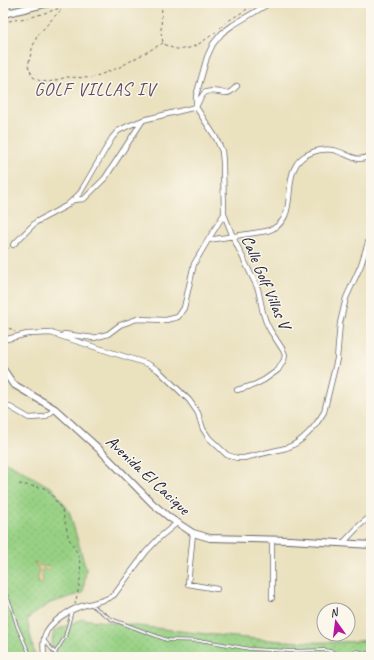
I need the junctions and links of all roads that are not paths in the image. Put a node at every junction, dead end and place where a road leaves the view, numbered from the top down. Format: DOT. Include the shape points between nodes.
graph roads {
  1 [pos="9,3"];
  2 [pos="49,3"];
  3 [pos="270,3"];
  4 [pos="4,14"];
  5 [pos="237,86"];
  6 [pos="196,107"];
  7 [pos="143,120"];
  8 [pos="371,155"];
  9 [pos="73,200"];
  10 [pos="224,214"];
  11 [pos="371,233"];
  12 [pos="233,237"];
  13 [pos="208,240"];
  14 [pos="13,245"];
  15 [pos="51,332"];
  16 [pos="3,340"];
  17 [pos="3,369"];
  18 [pos="237,390"];
  19 [pos="3,403"];
  20 [pos="55,409"];
  21 [pos="371,516"];
  22 [pos="178,522"];
  23 [pos="193,533"];
  24 [pos="272,540"];
  25 [pos="343,543"];
  26 [pos="371,545"];
  27 [pos="3,588"];
  28 [pos="217,589"];
  29 [pos="272,598"];
  30 [pos="89,604"];
  31 [pos="73,610"];
  32 [pos="44,640"];
  33 [pos="55,653"];
  34 [pos="371,654"];
  35 [pos="31,657"];
  36 [pos="44,657"];
  37 [pos="58,657"];
  1 -- 4 [label="street"];
  2 -- 4 [label="street"];
  3 -- 6 [label="street" via="233,24 213,44 196,96"];
  5 -- 6 [label="street" via="227,93 210,90 202,94"];
  6 -- 7 [label="street"];
  6 -- 10 [label="street, Calle Golf Villas V" via="222,151"];
  7 -- 9 [label="street" via="118,131 80,193"];
  7 -- 9 [label="street" via="105,178 84,199"];
  8 -- 12 [label="street" via="358,160 337,150 323,149 306,156 296,165 293,172 286,215 279,226 267,231"];
  9 -- 14 [label="street" via="36,222"];
  10 -- 12 [label="street, Calle Golf Villas V"];
  10 -- 13 [label="street"];
  11 -- 15 [label="street" via="361,265 346,298 340,323 337,359 324,412 302,439 286,448 244,458 227,455 205,434 198,413 189,400 158,370 148,364"];
  12 -- 13 [label="street"];
  12 -- 18 [label="street, Calle Golf Villas V" via="258,290 268,326 284,350 285,356 278,370 264,380"];
  13 -- 15 [label="street" via="194,264 184,308 178,317 166,320 137,319 94,338"];
  15 -- 16 [label="street"];
  17 -- 20 [label="street, Avenida El Cacique" via="13,384"];
  19 -- 20 [label="street" via="29,418 45,417"];
  20 -- 22 [label="street, Avenida El Cacique" via="153,504"];
  21 -- 25 [label="street"];
  22 -- 23 [label="street, Avenida El Cacique"];
  22 -- 30 [label="street" via="146,552 114,594 108,599"];
  23 -- 24 [label="street, Avenida El Cacique" via="210,538"];
  23 -- 28 [label="street" via="188,584"];
  24 -- 25 [label="street, Avenida El Cacique"];
  24 -- 29 [label="street"];
  25 -- 26 [label="street, Avenida El Cacique"];
  27 -- 35 [label="lane"];
  30 -- 31 [label="street"];
  30 -- 34 [label="lane" via="111,619 167,640 206,641 250,649 325,650 341,655 357,651"];
  31 -- 32 [label="street" via="50,627"];
  31 -- 33 [label="lane" via="65,637"];
  32 -- 33 [label="lane"];
  32 -- 36 [label="street"];
  33 -- 37 [label="lane"];
}
